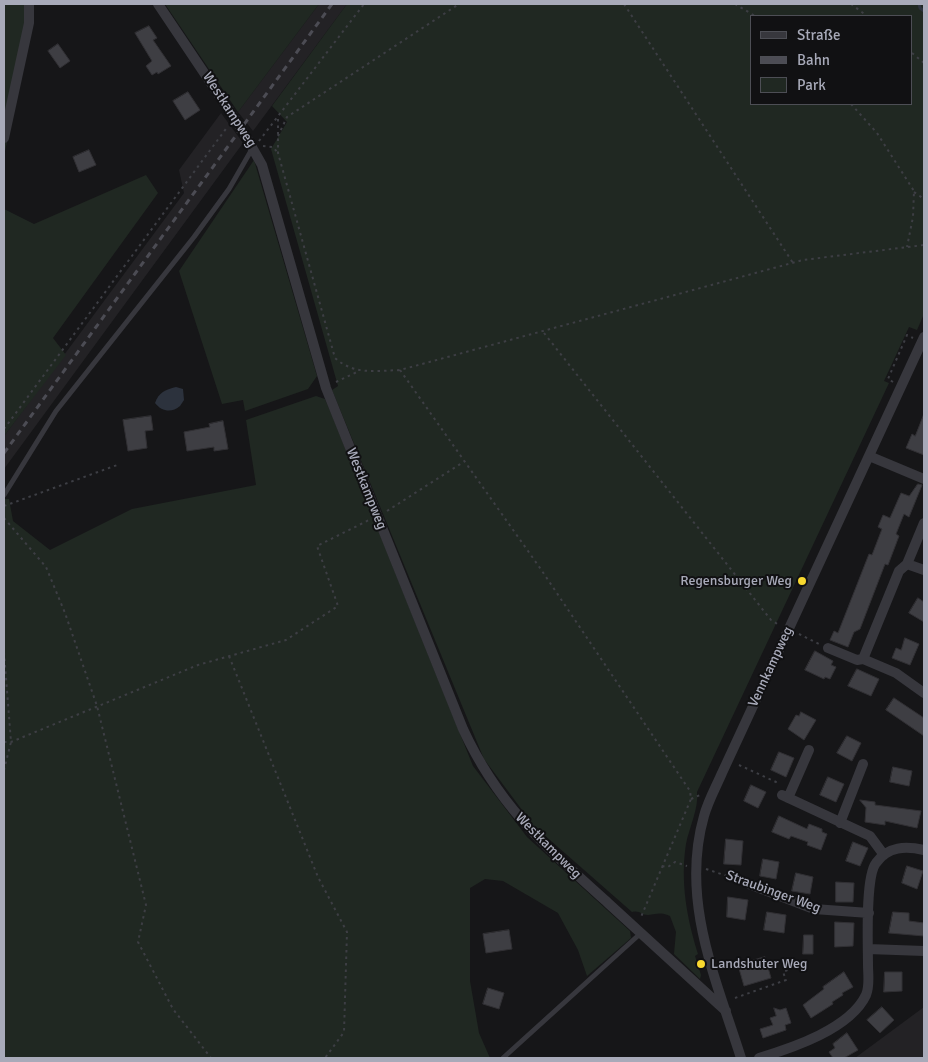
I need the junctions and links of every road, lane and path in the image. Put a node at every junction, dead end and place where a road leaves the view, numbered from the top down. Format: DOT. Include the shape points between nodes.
graph roads {
  1 [pos="29,4"];
  2 [pos="158,4"];
  3 [pos="364,4"];
  4 [pos="459,4"];
  5 [pos="624,4"];
  6 [pos="735,4"];
  7 [pos="851,4"];
  8 [pos="753,15"];
  9 [pos="866,15"];
  10 [pos="913,54"];
  11 [pos="924,63"];
  12 [pos="852,105"];
  13 [pos="235,118"];
  14 [pos="278,119"];
  15 [pos="4,138"];
  16 [pos="277,138"];
  17 [pos="254,147"];
  18 [pos="278,153"];
  19 [pos="914,191"];
  20 [pos="924,199"];
  21 [pos="924,245"];
  22 [pos="907,247"];
  23 [pos="793,263"];
  24 [pos="544,332"];
  25 [pos="923,340"];
  26 [pos="400,370"];
  27 [pos="359,371"];
  28 [pos="902,386"];
  29 [pos="326,388"];
  30 [pos="4,429"];
  31 [pos="869,456"];
  32 [pos="465,461"];
  33 [pos="120,464"];
  34 [pos="924,479"];
  35 [pos="4,495"];
  36 [pos="4,506"];
  37 [pos="378,516"];
  38 [pos="4,518"];
  39 [pos="924,523"];
  40 [pos="907,564"];
  41 [pos="924,570"];
  42 [pos="789,630"];
  43 [pos="800,634"];
  44 [pos="828,648"];
  45 [pos="4,652"];
  46 [pos="229,656"];
  47 [pos="863,659"];
  48 [pos="924,693"];
  49 [pos="97,706"];
  50 [pos="4,742"];
  51 [pos="11,742"];
  52 [pos="809,750"];
  53 [pos="862,764"];
  54 [pos="739,765"];
  55 [pos="4,770"];
  56 [pos="785,797"];
  57 [pos="840,822"];
  58 [pos="924,850"];
  59 [pos="884,855"];
  60 [pos="662,866"];
  61 [pos="696,868"];
  62 [pos="749,884"];
  63 [pos="869,913"];
  64 [pos="638,931"];
  65 [pos="868,950"];
  66 [pos="924,951"];
  67 [pos="790,956"];
  68 [pos="735,998"];
  69 [pos="726,1011"];
  70 [pos="211,1058"];
  71 [pos="325,1058"];
  72 [pos="503,1058"];
  73 [pos="741,1058"];
  74 [pos="759,1058"];
  1 -- 15 [label="street" via="28,23"];
  2 -- 13 [label="street, Westkampweg"];
  3 -- 14 [label="path"];
  4 -- 16 [label="path" via="288,117"];
  5 -- 23 [label="path"];
  6 -- 8 [label="path"];
  7 -- 9 [label="path"];
  10 -- 11 [label="path"];
  12 -- 19 [label="path" via="877,133"];
  13 -- 17 [label="street, Westkampweg"];
  13 -- 30 [label="path" via="144,236"];
  14 -- 16 [label="path"];
  14 -- 17 [label="path"];
  16 -- 18 [label="path"];
  17 -- 18 [label="path" via="273,147"];
  17 -- 29 [label="street, Westkampweg" via="262,165"];
  17 -- 35 [label="lane" via="206,222 56,411"];
  18 -- 27 [label="path" via="335,358 347,368"];
  19 -- 20 [label="path"];
  19 -- 22 [label="path"];
  21 -- 22 [label="path"];
  22 -- 23 [label="path"];
  23 -- 24 [label="path"];
  24 -- 26 [label="path"];
  24 -- 42 [label="path" via="771,620"];
  25 -- 28 [label="street, Vennkampweg"];
  25 -- 28 [label="path" via="907,335 888,379"];
  26 -- 27 [label="path"];
  26 -- 32 [label="path"];
  27 -- 29 [label="path"];
  28 -- 31 [label="street, Vennkampweg"];
  29 -- 37 [label="street, Westkampweg"];
  31 -- 34 [label="street"];
  31 -- 42 [label="street, Vennkampweg"];
  32 -- 37 [label="path"];
  32 -- 60 [label="path" via="690,791 691,799"];
  33 -- 36 [label="path"];
  37 -- 46 [label="path" via="317,546 338,606 286,640"];
  37 -- 64 [label="street, Westkampweg" via="479,763 506,803 529,829"];
  38 -- 49 [label="path" via="46,567"];
  39 -- 40 [label="street"];
  40 -- 41 [label="street"];
  40 -- 47 [label="street" via="899,571"];
  42 -- 61 [label="street, Vennkampweg" via="712,796 703,822"];
  43 -- 44 [label="path"];
  44 -- 47 [label="street" via="857,660"];
  45 -- 51 [label="path"];
  46 -- 49 [label="path" via="198,665"];
  46 -- 71 [label="path" via="318,877 347,932 344,1032"];
  47 -- 48 [label="street" via="896,673"];
  49 -- 51 [label="path"];
  49 -- 70 [label="path" via="146,905 138,942 172,1009"];
  50 -- 51 [label="path"];
  51 -- 55 [label="path"];
  52 -- 56 [label="street"];
  53 -- 57 [label="street"];
  54 -- 56 [label="path" via="776,782"];
  56 -- 57 [label="street"];
  57 -- 59 [label="street" via="870,836"];
  58 -- 59 [label="street" via="899,848"];
  59 -- 63 [label="street" via="876,862 871,876"];
  60 -- 61 [label="path, Straubinger Weg" via="680,862"];
  60 -- 64 [label="path"];
  61 -- 62 [label="path, Straubinger Weg"];
  61 -- 69 [label="street, Vennkampweg" via="700,924"];
  62 -- 63 [label="street, Straubinger Weg" via="814,909"];
  63 -- 65 [label="street"];
  64 -- 69 [label="street, Westkampweg"];
  64 -- 72 [label="lane"];
  65 -- 66 [label="street"];
  65 -- 74 [label="street" via="868,988 856,1009 809,1041"];
  67 -- 68 [label="path" via="790,969 783,972 786,980"];
  69 -- 73 [label="street"];
}
